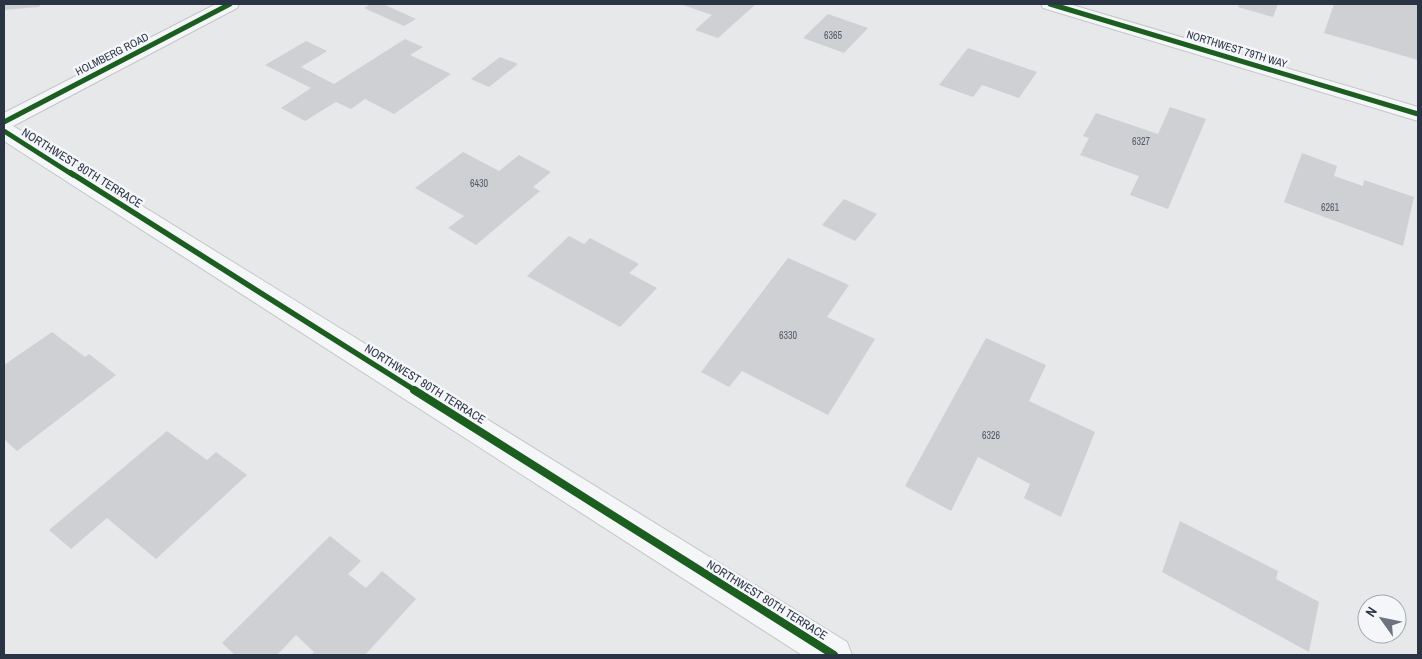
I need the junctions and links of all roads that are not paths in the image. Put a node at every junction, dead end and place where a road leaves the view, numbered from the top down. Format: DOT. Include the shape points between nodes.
graph roads {
  1 [pos="230,4"];
  2 [pos="1050,4"];
  3 [pos="1418,114"];
  4 [pos="4,122"];
  5 [pos="4,131"];
  6 [pos="834,655"];
  1 -- 4 [label="street, HOLMBERG ROAD"];
  2 -- 3 [label="street, NORTHWEST 79TH WAY"];
  5 -- 6 [label="street, NORTHWEST 80TH TERRACE"];
}
